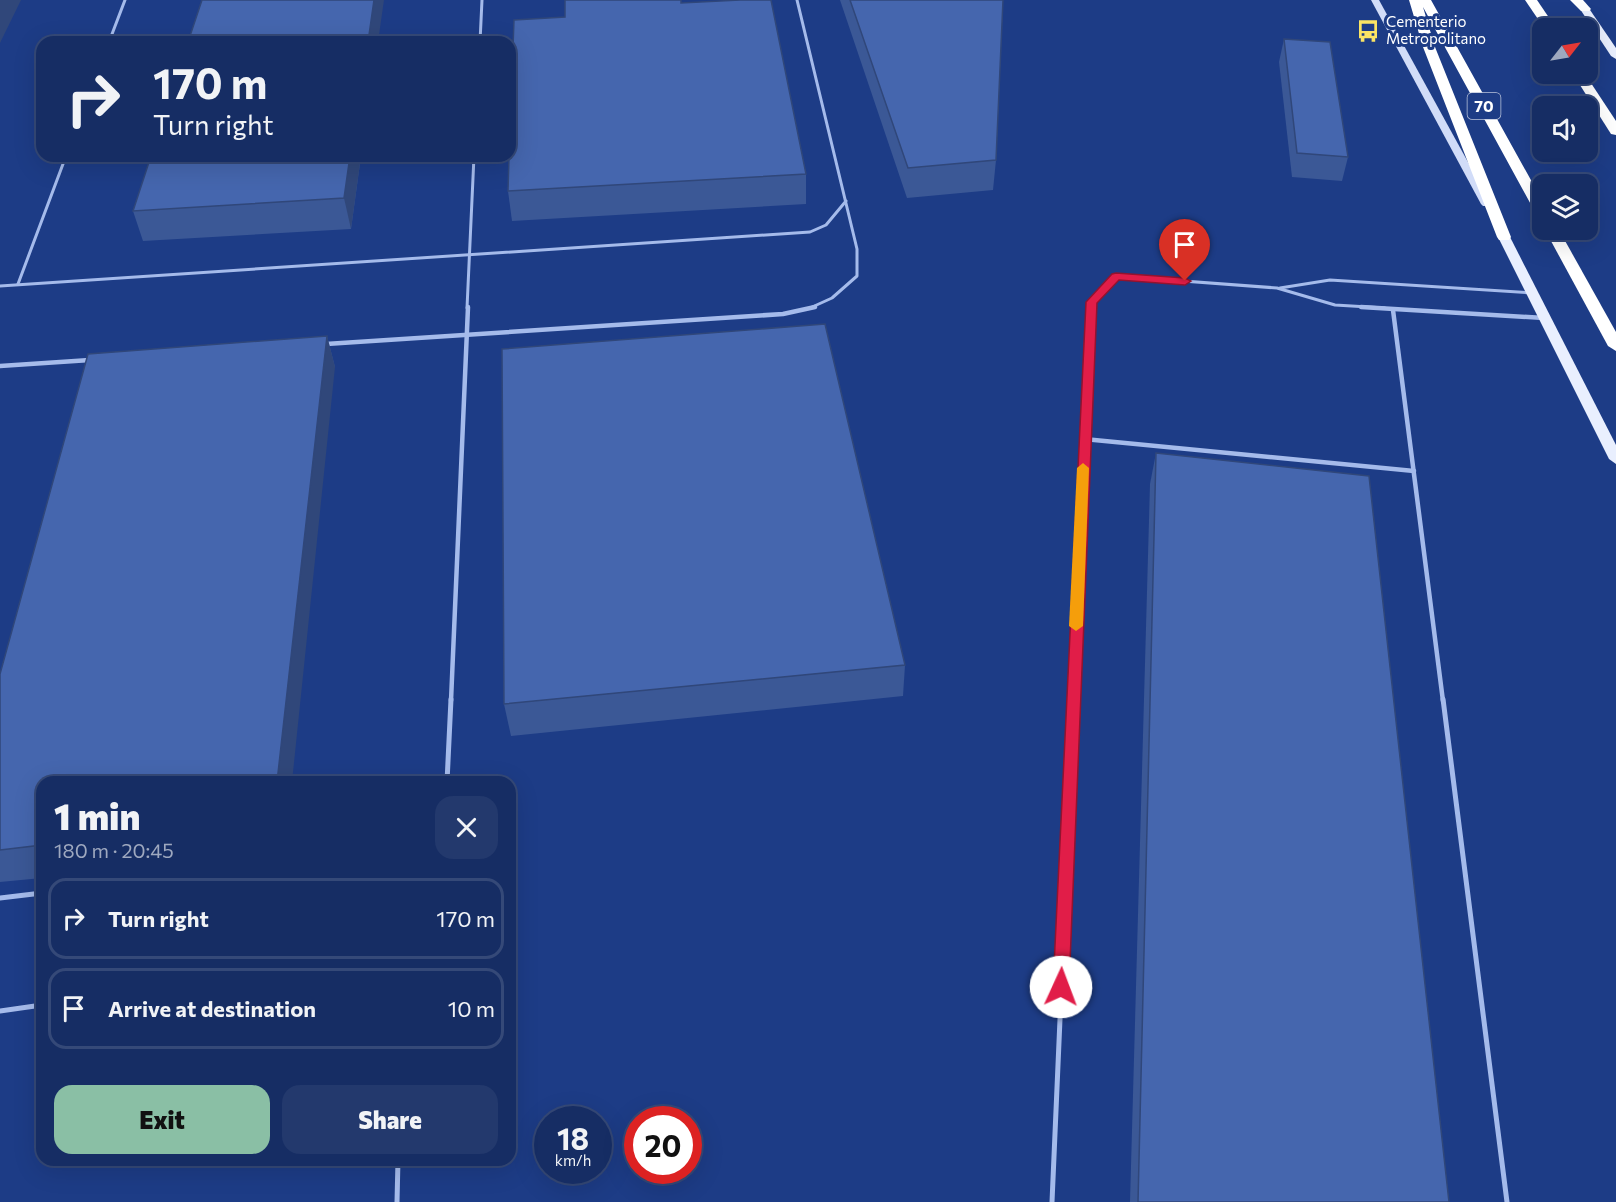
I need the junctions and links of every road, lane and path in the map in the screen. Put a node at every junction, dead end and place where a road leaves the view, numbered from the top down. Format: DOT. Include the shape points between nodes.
graph roads {
  1 [pos="125,0"];
  2 [pos="482,0"];
  3 [pos="797,0"];
  4 [pos="1376,0"];
  5 [pos="1415,0"];
  6 [pos="1425,0"];
  7 [pos="1531,0"];
  8 [pos="1580,3"];
  9 [pos="1543,18"];
  10 [pos="111,36"];
  11 [pos="480,36"];
  12 [pos="1616,56"];
  13 [pos="1585,84"];
  14 [pos="1616,131"];
  15 [pos="64,162"];
  16 [pos="474,162"];
  17 [pos="1532,194"];
  18 [pos="846,201"];
  19 [pos="1504,237"];
  20 [pos="1558,240"];
  21 [pos="470,255"];
  22 [pos="18,284"];
  23 [pos="0,286"];
  24 [pos="1277,288"];
  25 [pos="1532,293"];
  26 [pos="1394,310"];
  27 [pos="1545,318"];
  28 [pos="466,335"];
  29 [pos="322,344"];
  30 [pos="1616,346"];
  31 [pos="96,360"];
  32 [pos="0,366"];
  33 [pos="1084,439"];
  34 [pos="1616,459"];
  35 [pos="1414,471"];
  36 [pos="447,776"];
  37 [pos="36,894"];
  38 [pos="0,898"];
  39 [pos="36,1006"];
  40 [pos="0,1011"];
  41 [pos="398,1166"];
  42 [pos="397,1202"];
  43 [pos="1052,1202"];
  44 [pos="1507,1202"];
  1 -- 10 [label="lane"];
  2 -- 11 [label="lane"];
  3 -- 18 [label="lane"];
  4 -- 19 [label="main road"];
  5 -- 19 [label="highway" via="1429,47"];
  6 -- 17 [label="highway, 70"];
  7 -- 9 [label="highway"];
  8 -- 12 [label="main road"];
  13 -- 14 [label="highway"];
  15 -- 22 [label="lane"];
  16 -- 21 [label="lane"];
  18 -- 21 [label="lane" via="826,225 810,232"];
  18 -- 28 [label="lane" via="857,249 857,276 838,296 811,309"];
  19 -- 25 [label="main road"];
  20 -- 30 [label="highway"];
  21 -- 22 [label="lane"];
  21 -- 28 [label="lane"];
  22 -- 23 [label="lane"];
  24 -- 25 [label="lane" via="1330,280"];
  24 -- 26 [label="lane" via="1335,305"];
  24 -- 33 [label="lane" via="1116,276 1091,302"];
  25 -- 27 [label="main road"];
  26 -- 27 [label="lane"];
  26 -- 35 [label="lane"];
  27 -- 34 [label="main road"];
  28 -- 29 [label="lane"];
  28 -- 36 [label="lane"];
  31 -- 32 [label="lane"];
  33 -- 35 [label="lane"];
  33 -- 43 [label="lane"];
  35 -- 44 [label="lane"];
  37 -- 38 [label="lane"];
  39 -- 40 [label="lane"];
  41 -- 42 [label="lane"];
}
